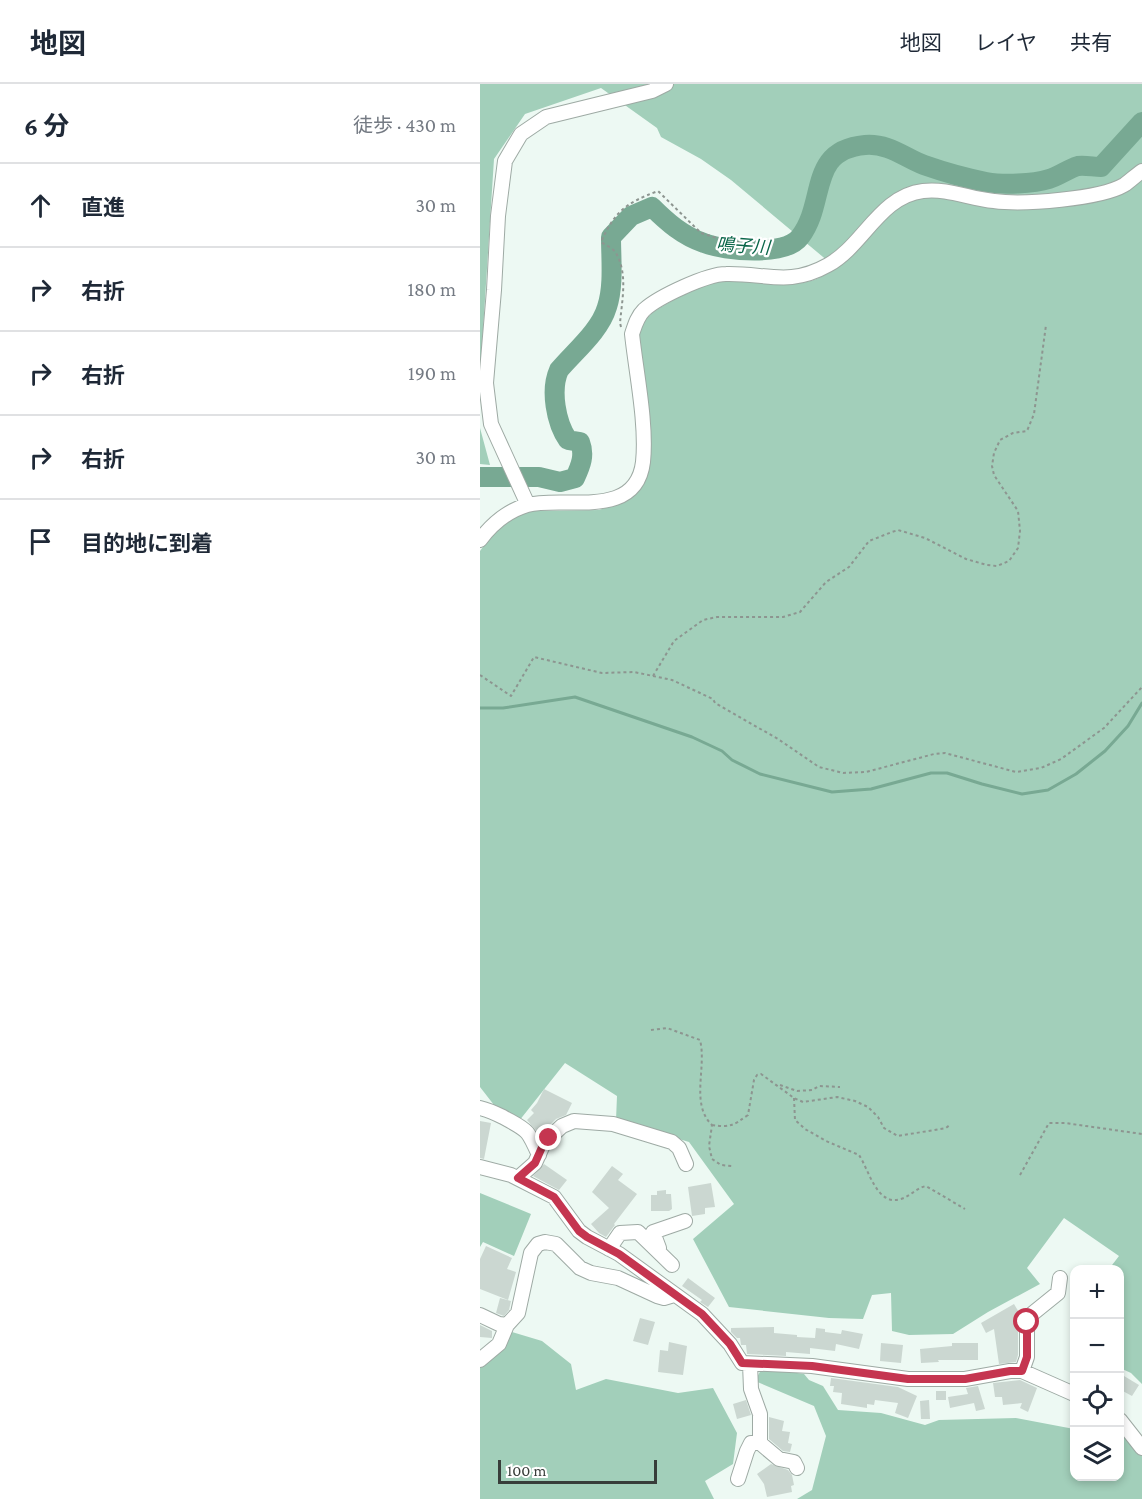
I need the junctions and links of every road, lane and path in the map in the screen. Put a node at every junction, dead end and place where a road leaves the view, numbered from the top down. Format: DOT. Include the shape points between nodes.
graph roads {
  1 [pos="666,84"];
  2 [pos="1142,171"];
  3 [pos="761,245"];
  4 [pos="1046,325"];
  5 [pos="632,338"];
  6 [pos="528,505"];
  7 [pos="480,540"];
  8 [pos="480,675"];
  9 [pos="653,676"];
  10 [pos="1142,687"];
  11 [pos="651,1030"];
  12 [pos="774,1082"];
  13 [pos="840,1086"];
  14 [pos="794,1098"];
  15 [pos="480,1108"];
  16 [pos="951,1124"];
  17 [pos="712,1125"];
  18 [pos="1142,1134"];
  19 [pos="539,1155"];
  20 [pos="687,1164"];
  21 [pos="480,1167"];
  22 [pos="732,1167"];
  23 [pos="1020,1175"];
  24 [pos="518,1178"];
  25 [pos="964,1209"];
  26 [pos="685,1221"];
  27 [pos="609,1249"];
  28 [pos="658,1250"];
  29 [pos="672,1265"];
  30 [pos="1060,1278"];
  31 [pos="674,1295"];
  32 [pos="480,1315"];
  33 [pos="507,1325"];
  34 [pos="480,1360"];
  35 [pos="750,1364"];
  36 [pos="1022,1371"];
  37 [pos="1070,1392"];
  38 [pos="1124,1426"];
  39 [pos="760,1443"];
  40 [pos="1142,1448"];
  41 [pos="797,1468"];
  42 [pos="738,1479"];
  1 -- 6 [label="street" via="652,91 546,117 521,134 505,161 486,383 491,424"];
  2 -- 5 [label="street" via="1123,186 1104,192 1024,203 992,201 948,191 903,196 841,258 826,266 789,279 709,276 645,309 636,320"];
  3 -- 5 [label="path" via="701,233 658,191 626,206 610,221 601,242 615,251 624,293 620,323 625,336"];
  4 -- 9 [label="path" via="1034,414 1027,430 1000,440 992,466 1018,511 1018,548 1010,561 987,565 925,538 892,532 868,541 849,567 826,582 800,612 783,617 703,620 674,640"];
  5 -- 6 [label="street" via="643,444 643,464 636,481 628,491 598,503"];
  6 -- 7 [label="street" via="505,514"];
  8 -- 9 [label="path" via="511,696 534,657 602,673"];
  9 -- 10 [label="path" via="672,680 713,699 819,767 843,774 945,753 1016,772 1041,768 1061,759 1104,728"];
  11 -- 17 [label="path" via="667,1028 700,1040 703,1116"];
  12 -- 13 [label="path" via="797,1091"];
  12 -- 14 [label="path"];
  12 -- 17 [label="path" via="757,1075 748,1115 734,1125"];
  14 -- 16 [label="path" via="803,1102 837,1097 855,1101 868,1107 884,1128 898,1136"];
  14 -- 25 [label="path" via="795,1120 826,1141 859,1155 883,1196 900,1200 926,1186"];
  15 -- 19 [label="street" via="520,1125 531,1136"];
  17 -- 22 [label="path" via="712,1159"];
  18 -- 23 [label="path" via="1048,1123"];
  19 -- 20 [label="street" via="543,1145 562,1126 586,1121 613,1124 672,1142"];
  19 -- 24 [label="street"];
  21 -- 24 [label="street"];
  24 -- 27 [label="street" via="554,1197 579,1231"];
  26 -- 28 [label="street" via="653,1232"];
  27 -- 28 [label="street" via="620,1233 638,1232"];
  27 -- 31 [label="street"];
  28 -- 29 [label="street"];
  30 -- 36 [label="street" via="1058,1293 1027,1322 1027,1357"];
  31 -- 33 [label="street" via="664,1298 618,1278 591,1273 580,1268 556,1244 545,1242 531,1253 518,1313"];
  31 -- 35 [label="street" via="702,1314 742,1363"];
  32 -- 33 [label="street"];
  33 -- 34 [label="street" via="499,1344"];
  35 -- 36 [label="street" via="812,1366 908,1379 965,1379"];
  35 -- 39 [label="street" via="751,1389 760,1414"];
  36 -- 37 [label="street"];
  38 -- 40 [label="street"];
  39 -- 41 [label="street" via="779,1459 794,1462"];
  39 -- 42 [label="street" via="752,1443 747,1451"];
}
